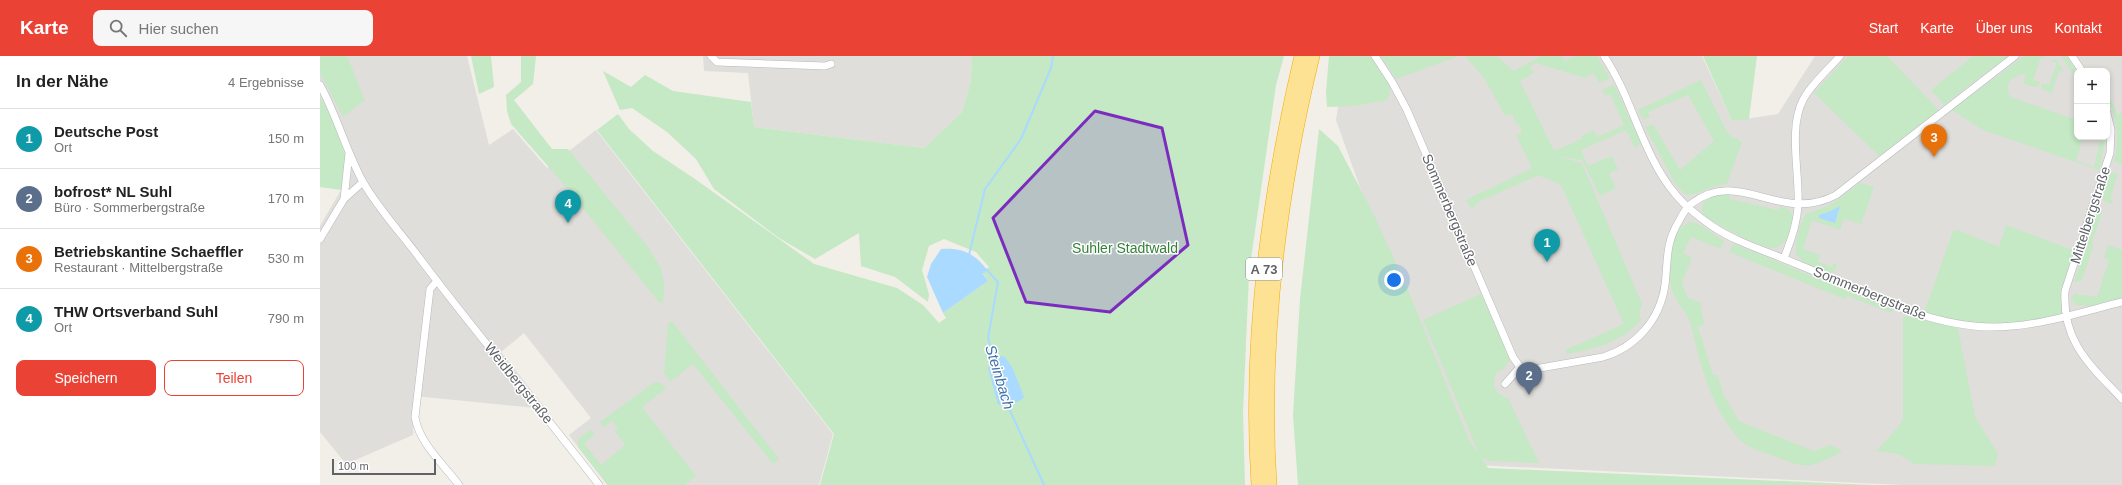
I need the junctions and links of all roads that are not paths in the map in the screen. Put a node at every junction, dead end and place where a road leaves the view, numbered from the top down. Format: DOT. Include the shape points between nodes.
graph roads {
  1 [pos="711,56"];
  2 [pos="1301,56"];
  3 [pos="1313,56"];
  4 [pos="1375,56"];
  5 [pos="1604,56"];
  6 [pos="1840,56"];
  7 [pos="2015,56"];
  8 [pos="2072,56"];
  9 [pos="831,64"];
  10 [pos="2080,68"];
  11 [pos="320,85"];
  12 [pos="2110,126"];
  13 [pos="349,152"];
  14 [pos="363,182"];
  15 [pos="344,199"];
  16 [pos="1798,204"];
  17 [pos="1687,208"];
  18 [pos="320,239"];
  19 [pos="1784,258"];
  20 [pos="437,282"];
  21 [pos="2122,302"];
  22 [pos="2065,316"];
  23 [pos="1520,367"];
  24 [pos="1505,384"];
  25 [pos="2122,399"];
  26 [pos="460,485"];
  27 [pos="599,485"];
  28 [pos="1258,485"];
  29 [pos="1270,485"];
  1 -- 9 [label="street" via="717,62 825,66"];
  2 -- 28 [label="highway, A 73" via="1273,189 1260,303 1255,442"];
  3 -- 29 [label="highway, A 73" via="1285,189 1272,299 1267,435"];
  4 -- 23 [label="street, Sommerbergstraße" via="1402,98 1486,297"];
  5 -- 17 [label="street, Sommerbergstraße" via="1623,90 1660,172"];
  6 -- 16 [label="street" via="1808,92 1797,116"];
  7 -- 16 [label="street" via="1836,195 1814,204"];
  8 -- 10 [label="street"];
  11 -- 13 [label="street, Weidbergstraße"];
  12 -- 22 [label="street, Mittelbergstraße" via="2110,153 2065,291"];
  13 -- 14 [label="street, Weidbergstraße"];
  13 -- 15 [label="street"];
  14 -- 15 [label="street"];
  14 -- 20 [label="street, Weidbergstraße"];
  15 -- 18 [label="street"];
  16 -- 17 [label="street" via="1774,201 1733,189 1722,189 1711,192"];
  16 -- 19 [label="street" via="1796,224"];
  17 -- 19 [label="street, Sommerbergstraße" via="1713,227"];
  17 -- 23 [label="street" via="1666,254 1665,285 1661,303 1648,328 1638,338 1615,353 1603,357 1529,370"];
  19 -- 22 [label="street, Sommerbergstraße" via="1901,308 1936,320 1993,328"];
  20 -- 26 [label="street" via="430,289 415,417 416,427"];
  20 -- 27 [label="street, Weidbergstraße"];
  21 -- 22 [label="street, Sommerbergstraße"];
  22 -- 25 [label="street" via="2074,345"];
  23 -- 24 [label="street"];
}
